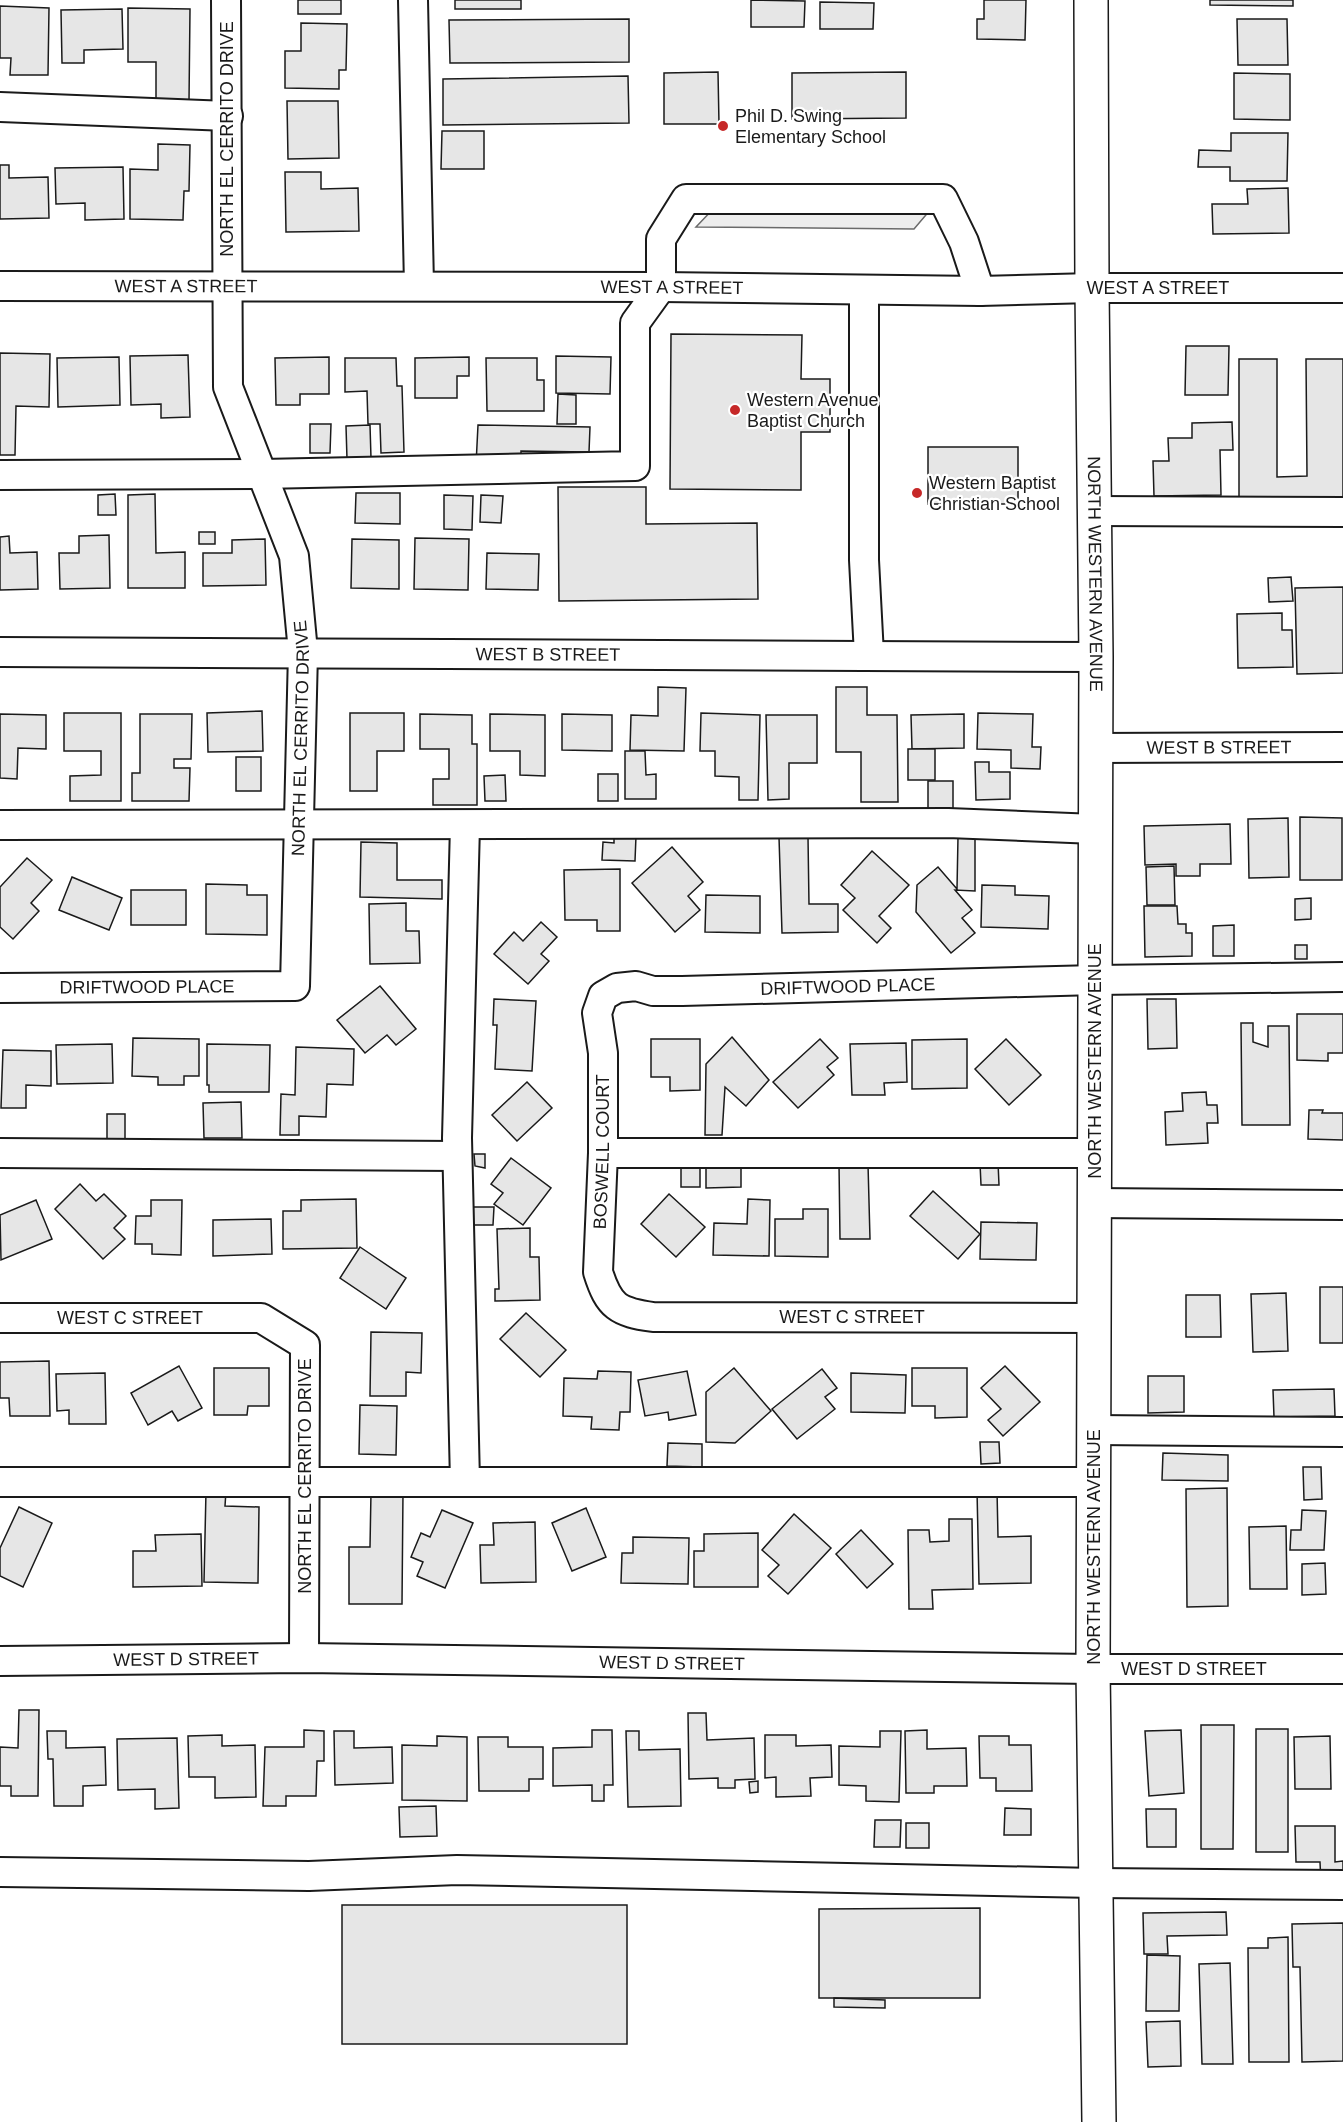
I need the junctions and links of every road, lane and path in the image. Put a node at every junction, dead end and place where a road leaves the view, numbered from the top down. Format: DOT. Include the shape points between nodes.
graph roads {
  1 [pos="226,0"];
  2 [pos="413,0"];
  3 [pos="1091,0"];
  4 [pos="0,107"];
  5 [pos="228,116"];
  6 [pos="0,286"];
  7 [pos="228,286"];
  8 [pos="419,286"];
  9 [pos="661,287"];
  10 [pos="1092,288"];
  11 [pos="1343,288"];
  12 [pos="864,290"];
  13 [pos="980,291"];
  14 [pos="0,474"];
  15 [pos="262,474"];
  16 [pos="1094,511"];
  17 [pos="1343,512"];
  18 [pos="0,652"];
  19 [pos="303,652"];
  20 [pos="869,655"];
  21 [pos="1096,657"];
  22 [pos="1343,747"];
  23 [pos="1095,748"];
  24 [pos="299,823"];
  25 [pos="0,825"];
  26 [pos="465,825"];
  27 [pos="1095,829"];
  28 [pos="1343,977"];
  29 [pos="1096,980"];
  30 [pos="295,986"];
  31 [pos="0,988"];
  32 [pos="603,996"];
  33 [pos="0,1153"];
  34 [pos="603,1154"];
  35 [pos="1094,1154"];
  36 [pos="458,1156"];
  37 [pos="1094,1203"];
  38 [pos="1343,1205"];
  39 [pos="613,1304"];
  40 [pos="0,1318"];
  41 [pos="261,1318"];
  42 [pos="1094,1318"];
  43 [pos="1094,1430"];
  44 [pos="1343,1432"];
  45 [pos="0,1482"];
  46 [pos="305,1482"];
  47 [pos="465,1482"];
  48 [pos="1094,1482"];
  49 [pos="304,1658"];
  50 [pos="0,1662"];
  51 [pos="1093,1669"];
  52 [pos="1343,1669"];
  53 [pos="0,1872"];
  54 [pos="1096,1883"];
  55 [pos="1343,1885"];
  56 [pos="1099,2122"];
  1 -- 5 [label="street, NORTH EL CERRITO DRIVE"];
  2 -- 8 [label="street"];
  3 -- 10 [label="main road, NORTH WESTERN AVENUE"];
  4 -- 5 [label="street"];
  5 -- 7 [label="street, NORTH EL CERRITO DRIVE"];
  6 -- 7 [label="street, WEST A STREET"];
  7 -- 8 [label="street, WEST A STREET"];
  7 -- 15 [label="street, NORTH EL CERRITO DRIVE" via="228,387"];
  8 -- 9 [label="street, WEST A STREET"];
  9 -- 12 [label="street, WEST A STREET"];
  9 -- 13 [label="street" via="661,239 686,199 944,199"];
  9 -- 15 [label="street" via="635,323 635,466"];
  10 -- 11 [label="street, WEST A STREET"];
  10 -- 13 [label="street, WEST A STREET"];
  10 -- 16 [label="main road, NORTH WESTERN AVENUE"];
  12 -- 13 [label="street, WEST A STREET"];
  12 -- 20 [label="street" via="864,560"];
  14 -- 15 [label="street"];
  15 -- 19 [label="street, NORTH EL CERRITO DRIVE" via="294,556"];
  16 -- 17 [label="street"];
  16 -- 21 [label="main road, NORTH WESTERN AVENUE"];
  18 -- 19 [label="street, WEST B STREET"];
  19 -- 20 [label="street, WEST B STREET"];
  19 -- 24 [label="street, NORTH EL CERRITO DRIVE"];
  20 -- 21 [label="street, WEST B STREET"];
  21 -- 23 [label="main road, NORTH WESTERN AVENUE"];
  22 -- 23 [label="street, WEST B STREET"];
  23 -- 27 [label="main road, NORTH WESTERN AVENUE"];
  24 -- 25 [label="street"];
  24 -- 26 [label="street"];
  24 -- 30 [label="street, NORTH EL CERRITO DRIVE"];
  26 -- 27 [label="street" via="948,823"];
  26 -- 36 [label="street"];
  27 -- 29 [label="main road, NORTH WESTERN AVENUE"];
  28 -- 29 [label="street, DRIFTWOOD PLACE"];
  29 -- 32 [label="street, DRIFTWOOD PLACE" via="682,991 653,991 636,986 617,988"];
  29 -- 35 [label="main road, NORTH WESTERN AVENUE"];
  30 -- 31 [label="street, DRIFTWOOD PLACE"];
  32 -- 34 [label="street, BOSWELL COURT" via="597,1013 603,1053"];
  33 -- 36 [label="street"];
  34 -- 35 [label="street"];
  34 -- 39 [label="street, BOSWELL COURT" via="598,1272"];
  35 -- 37 [label="main road, NORTH WESTERN AVENUE"];
  36 -- 47 [label="street"];
  37 -- 38 [label="street"];
  37 -- 42 [label="main road, NORTH WESTERN AVENUE"];
  39 -- 42 [label="street, WEST C STREET" via="631,1314 654,1317"];
  40 -- 41 [label="street, WEST C STREET"];
  41 -- 46 [label="street, NORTH EL CERRITO DRIVE" via="305,1345"];
  42 -- 43 [label="main road, NORTH WESTERN AVENUE"];
  43 -- 44 [label="street"];
  43 -- 48 [label="main road, NORTH WESTERN AVENUE"];
  45 -- 46 [label="street"];
  46 -- 47 [label="street"];
  46 -- 49 [label="street, NORTH EL CERRITO DRIVE"];
  47 -- 48 [label="street"];
  48 -- 51 [label="main road, NORTH WESTERN AVENUE"];
  49 -- 50 [label="street, WEST D STREET"];
  49 -- 51 [label="street, WEST D STREET"];
  51 -- 52 [label="street, WEST D STREET"];
  51 -- 54 [label="main road, NORTH WESTERN AVENUE"];
  53 -- 54 [label="street" via="309,1876 458,1870"];
  54 -- 55 [label="street"];
  54 -- 56 [label="main road, NORTH WESTERN AVENUE"];
}
